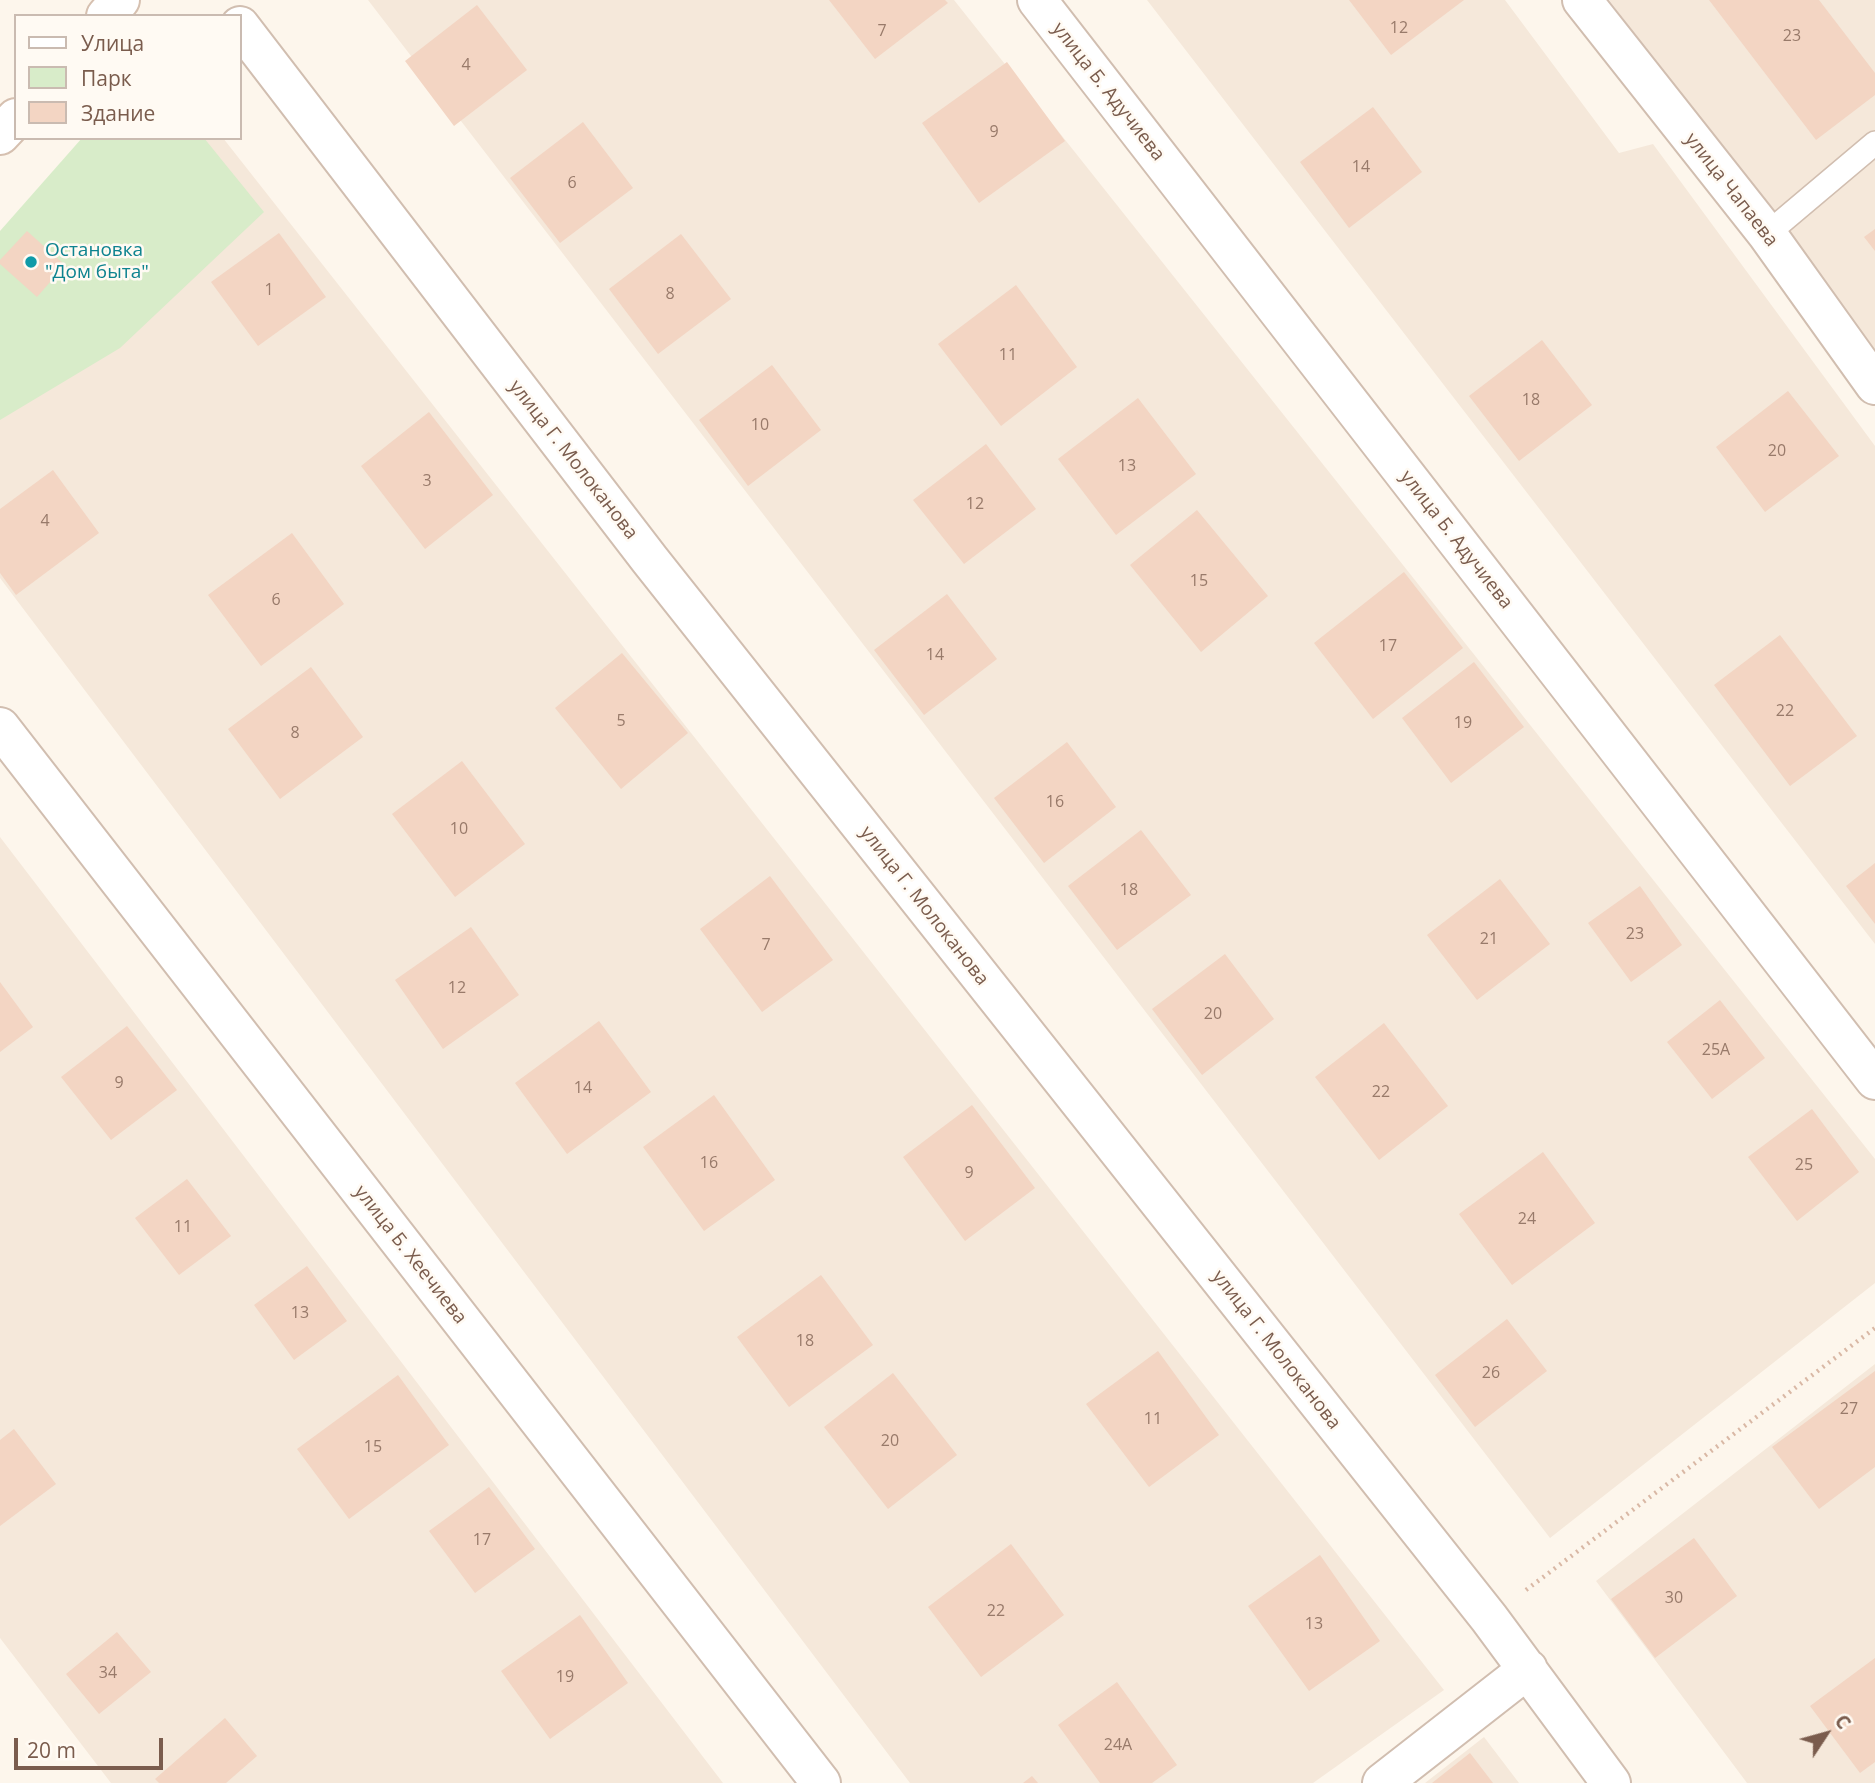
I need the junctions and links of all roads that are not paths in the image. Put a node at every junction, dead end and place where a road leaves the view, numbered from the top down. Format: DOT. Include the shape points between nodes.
graph roads {
  1 [pos="120,0"];
  2 [pos="219,0"];
  3 [pos="1037,0"];
  4 [pos="1582,0"];
  5 [pos="108,14"];
  6 [pos="230,14"];
  7 [pos="242,29"];
  8 [pos="14,120"];
  9 [pos="0,135"];
  10 [pos="1875,143"];
  11 [pos="1766,234"];
  12 [pos="1875,385"];
  13 [pos="0,727"];
  14 [pos="1875,1080"];
  15 [pos="1528,1669"];
  16 [pos="821,1783"];
  17 [pos="1382,1783"];
  18 [pos="1611,1783"];
  1 -- 5 [label="street"];
  2 -- 6 [label="street"];
  3 -- 14 [label="street, улица Б. Адучиева"];
  4 -- 11 [label="street, улица Чапаева"];
  7 -- 15 [label="street, улица Г. Молоканова" via="667,582"];
  8 -- 9 [label="street"];
  10 -- 11 [label="lane"];
  11 -- 12 [label="street, улица Чапаева"];
  13 -- 16 [label="street, улица Б. Хеечиева"];
  15 -- 17 [label="street"];
  15 -- 18 [label="street, улица Г. Молоканова"];
}
